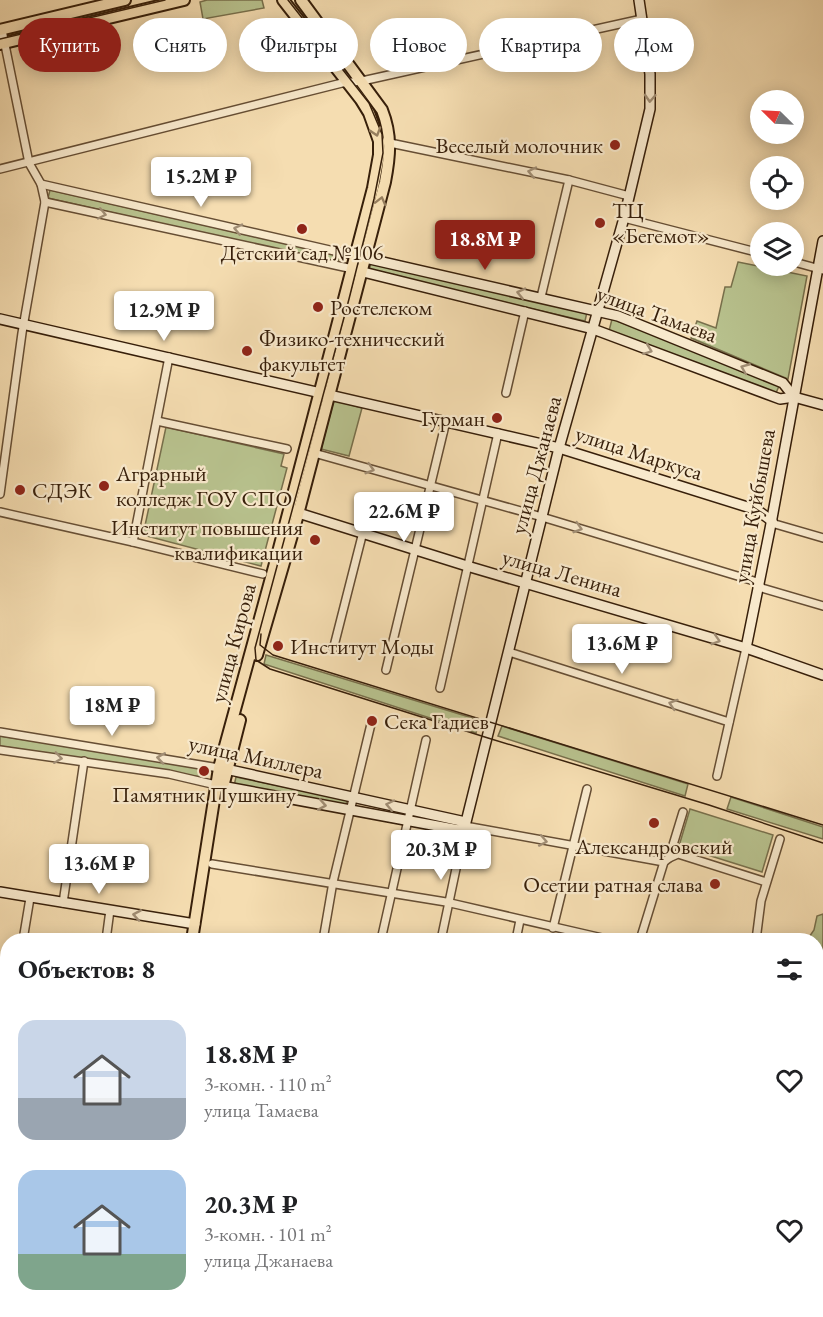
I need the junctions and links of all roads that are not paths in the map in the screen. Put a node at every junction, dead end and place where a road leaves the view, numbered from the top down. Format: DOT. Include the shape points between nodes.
graph roads {
  1 [pos="125,0"];
  2 [pos="184,0"];
  3 [pos="283,0"];
  4 [pos="301,0"];
  5 [pos="639,0"];
  6 [pos="642,18"];
  7 [pos="614,25"];
  8 [pos="1,30"];
  9 [pos="2,44"];
  10 [pos="650,72"];
  11 [pos="362,81"];
  12 [pos="347,82"];
  13 [pos="390,143"];
  14 [pos="29,163"];
  15 [pos="0,169"];
  16 [pos="569,180"];
  17 [pos="41,184"];
  18 [pos="629,196"];
  19 [pos="45,202"];
  20 [pos="624,218"];
  21 [pos="823,241"];
  22 [pos="750,250"];
  23 [pos="361,257"];
  24 [pos="804,265"];
  25 [pos="820,269"];
  26 [pos="357,270"];
  27 [pos="541,297"];
  28 [pos="525,311"];
  29 [pos="599,311"];
  30 [pos="0,319"];
  31 [pos="24,325"];
  32 [pos="593,329"];
  33 [pos="169,357"];
  34 [pos="325,393"];
  35 [pos="506,393"];
  36 [pos="794,397"];
  37 [pos="823,405"];
  38 [pos="157,421"];
  39 [pos="447,421"];
  40 [pos="498,433"];
  41 [pos="559,448"];
  42 [pos="287,450"];
  43 [pos="314,453"];
  44 [pos="2,470"];
  45 [pos="431,487"];
  46 [pos="0,494"];
  47 [pos="483,501"];
  48 [pos="294,511"];
  49 [pos="0,512"];
  50 [pos="542,517"];
  51 [pos="772,521"];
  52 [pos="363,532"];
  53 [pos="823,538"];
  54 [pos="133,542"];
  55 [pos="415,549"];
  56 [pos="467,566"];
  57 [pos="263,574"];
  58 [pos="526,582"];
  59 [pos="760,585"];
  60 [pos="823,606"];
  61 [pos="746,648"];
  62 [pos="333,650"];
  63 [pos="509,652"];
  64 [pos="386,670"];
  65 [pos="823,675"];
  66 [pos="440,688"];
  67 [pos="729,722"];
  68 [pos="371,724"];
  69 [pos="0,732"];
  70 [pos="426,740"];
  71 [pos="0,750"];
  72 [pos="84,761"];
  73 [pos="222,769"];
  74 [pos="717,776"];
  75 [pos="220,786"];
  76 [pos="587,789"];
  77 [pos="352,797"];
  78 [pos="411,809"];
  79 [pos="350,810"];
  80 [pos="683,812"];
  81 [pos="408,821"];
  82 [pos="465,826"];
  83 [pos="780,839"];
  84 [pos="572,847"];
  85 [pos="667,860"];
  86 [pos="212,864"];
  87 [pos="333,882"];
  88 [pos="766,882"];
  89 [pos="0,892"];
  90 [pos="392,892"];
  91 [pos="30,898"];
  92 [pos="63,903"];
  93 [pos="448,903"];
  94 [pos="110,910"];
  95 [pos="520,921"];
  96 [pos="198,925"];
  97 [pos="553,928"];
  98 [pos="23,933"];
  99 [pos="107,933"];
  100 [pos="195,933"];
  101 [pos="199,933"];
  102 [pos="324,933"];
  103 [pos="383,933"];
  104 [pos="442,933"];
  105 [pos="517,933"];
  106 [pos="577,933"];
  107 [pos="642,933"];
  108 [pos="757,933"];
  1 -- 8 [label="main road"];
  2 -- 9 [label="main road"];
  3 -- 12 [label="main road, улица Кирова"];
  4 -- 11 [label="main road, улица Кирова"];
  5 -- 6 [label="street, улица Джанаева"];
  7 -- 11 [label="street"];
  8 -- 9 [label="street"];
  9 -- 14 [label="street"];
  10 -- 18 [label="street, улица Джанаева, one-way" via="651,97"];
  11 -- 12 [label="street"];
  11 -- 13 [label="main road, улица Кирова" via="382,110"];
  12 -- 14 [label="street"];
  12 -- 23 [label="main road, улица Кирова, one-way" via="369,113 379,141"];
  16 -- 13 [label="street, one-way"];
  23 -- 13 [label="main road, улица Кирова, one-way" via="385,182"];
  14 -- 15 [label="street"];
  14 -- 17 [label="street"];
  16 -- 18 [label="street"];
  16 -- 27 [label="street"];
  17 -- 19 [label="street"];
  23 -- 17 [label="street, улица Тамаева, one-way"];
  18 -- 20 [label="street, улица Джанаева"];
  19 -- 26 [label="street, улица Тамаева, one-way"];
  19 -- 31 [label="street"];
  20 -- 22 [label="street"];
  20 -- 29 [label="street, улица Джанаева"];
  21 -- 25 [label="street, улица Куйбышева"];
  23 -- 26 [label="main road, улица Кирова"];
  27 -- 23 [label="street, улица Тамаева, one-way"];
  24 -- 25 [label="street"];
  25 -- 36 [label="street, улица Куйбышева"];
  26 -- 28 [label="street, улица Тамаева"];
  26 -- 34 [label="main road, улица Кирова"];
  27 -- 29 [label="street, улица Тамаева"];
  28 -- 32 [label="street, улица Тамаева"];
  28 -- 35 [label="street"];
  29 -- 32 [label="street, улица Джанаева"];
  36 -- 29 [label="street, улица Тамаева, one-way" via="783,383 618,315"];
  30 -- 31 [label="street, улица Маркуса"];
  31 -- 33 [label="street, улица Маркуса"];
  31 -- 44 [label="street"];
  32 -- 36 [label="street, улица Тамаева, one-way" via="780,399"];
  32 -- 41 [label="street, улица Джанаева"];
  33 -- 34 [label="street, улица Маркуса"];
  33 -- 38 [label="street"];
  34 -- 39 [label="street, улица Маркуса"];
  34 -- 43 [label="main road, улица Кирова"];
  34 -- 48 [label="main road, улица Кирова"];
  36 -- 37 [label="street, улица Тамаева"];
  36 -- 51 [label="street, улица Куйбышева"];
  38 -- 42 [label="street"];
  38 -- 54 [label="street"];
  39 -- 40 [label="street, улица Маркуса"];
  39 -- 45 [label="street"];
  40 -- 41 [label="street, улица Маркуса"];
  40 -- 47 [label="street"];
  41 -- 50 [label="street, улица Джанаева"];
  41 -- 51 [label="street, улица Маркуса" via="751,508"];
  43 -- 45 [label="street, one-way"];
  43 -- 48 [label="main road, улица Кирова"];
  44 -- 46 [label="street"];
  45 -- 47 [label="street"];
  45 -- 55 [label="street"];
  47 -- 50 [label="street"];
  47 -- 56 [label="street"];
  48 -- 52 [label="street, улица Ленина"];
  48 -- 73 [label="main road, улица Кирова"];
  49 -- 54 [label="street"];
  50 -- 58 [label="street, улица Джанаева"];
  50 -- 59 [label="street, one-way"];
  51 -- 53 [label="street"];
  51 -- 59 [label="street, улица Куйбышева"];
  52 -- 55 [label="street, улица Ленина"];
  52 -- 62 [label="street"];
  54 -- 57 [label="street"];
  55 -- 56 [label="street, улица Ленина"];
  55 -- 64 [label="street"];
  56 -- 58 [label="street, улица Ленина"];
  56 -- 66 [label="street"];
  58 -- 61 [label="street, улица Ленина, one-way"];
  58 -- 63 [label="street, улица Джанаева"];
  59 -- 60 [label="street"];
  59 -- 61 [label="street, улица Куйбышева"];
  61 -- 65 [label="street, улица Ленина"];
  61 -- 67 [label="street, улица Куйбышева"];
  67 -- 63 [label="street, one-way"];
  63 -- 82 [label="street, улица Джанаева"];
  67 -- 74 [label="street, улица Куйбышева"];
  68 -- 77 [label="street"];
  73 -- 69 [label="street, улица Миллера, one-way"];
  70 -- 78 [label="street"];
  71 -- 72 [label="street, улица Миллера, one-way"];
  72 -- 75 [label="street, улица Миллера"];
  72 -- 92 [label="street"];
  73 -- 75 [label="main road, улица Кирова"];
  73 -- 77 [label="street, улица Миллера"];
  75 -- 79 [label="street, улица Миллера, one-way"];
  75 -- 86 [label="main road, улица Кирова"];
  75 -- 96 [label="main road, улица Кирова"];
  76 -- 84 [label="street"];
  78 -- 77 [label="street, улица Миллера, one-way"];
  77 -- 79 [label="street"];
  78 -- 81 [label="street"];
  78 -- 82 [label="street, улица Миллера" via="461,821"];
  79 -- 81 [label="street, улица Миллера"];
  79 -- 87 [label="street"];
  80 -- 85 [label="street"];
  81 -- 82 [label="street, улица Миллера" via="459,830"];
  81 -- 90 [label="street"];
  82 -- 84 [label="street, улица Миллера, one-way"];
  82 -- 93 [label="street, улица Джанаева"];
  83 -- 88 [label="street"];
  84 -- 85 [label="street, улица Миллера"];
  84 -- 97 [label="street"];
  85 -- 88 [label="street" via="678,854"];
  85 -- 107 [label="street"];
  86 -- 87 [label="street"];
  86 -- 96 [label="main road, улица Кирова"];
  87 -- 90 [label="street"];
  87 -- 102 [label="street"];
  88 -- 108 [label="street"];
  89 -- 91 [label="street"];
  90 -- 93 [label="street"];
  90 -- 103 [label="street"];
  91 -- 92 [label="street"];
  91 -- 98 [label="street"];
  92 -- 94 [label="street"];
  93 -- 95 [label="street"];
  93 -- 104 [label="street, улица Джанаева"];
  96 -- 94 [label="street, one-way"];
  94 -- 99 [label="street"];
  95 -- 97 [label="street"];
  95 -- 105 [label="street"];
  96 -- 100 [label="main road, улица Кирова"];
  96 -- 101 [label="main road, улица Кирова"];
  97 -- 106 [label="street"];
}
